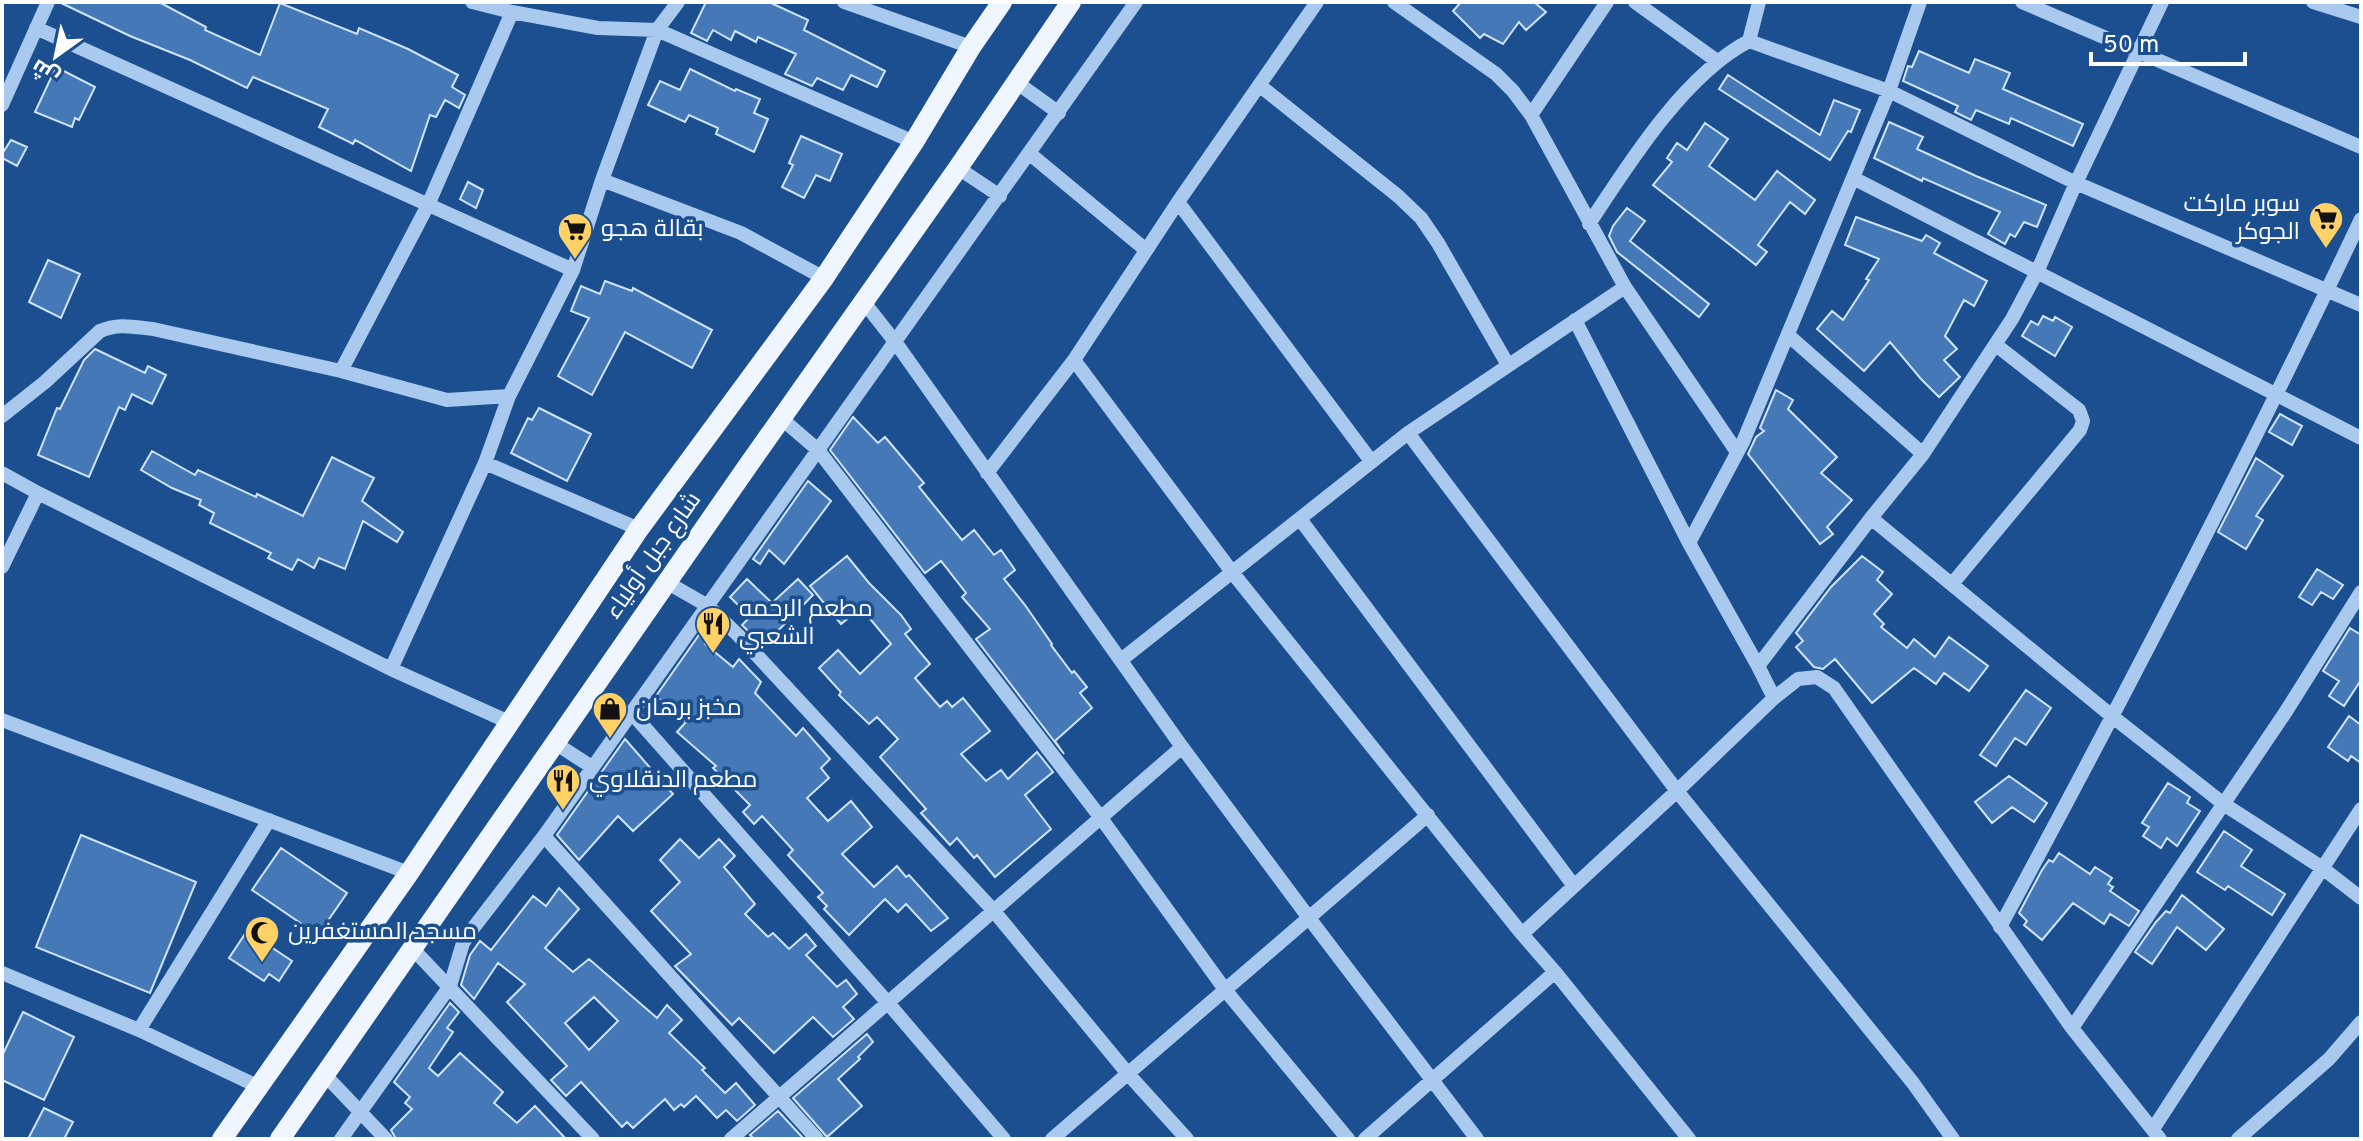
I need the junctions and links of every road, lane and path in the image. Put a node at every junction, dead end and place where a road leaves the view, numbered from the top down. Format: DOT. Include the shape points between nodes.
graph roads {
  1 [pos="48,2"];
  2 [pos="472,2"];
  3 [pos="678,2"];
  4 [pos="844,2"];
  5 [pos="1002,2"];
  6 [pos="1071,2"];
  7 [pos="1136,2"];
  8 [pos="1317,2"];
  9 [pos="1394,2"];
  10 [pos="1607,2"];
  11 [pos="1635,2"];
  12 [pos="1759,2"];
  13 [pos="1920,2"];
  14 [pos="2022,2"];
  15 [pos="2162,2"];
  16 [pos="2313,2"];
  17 [pos="512,12"];
  18 [pos="2361,17"];
  19 [pos="36,28"];
  20 [pos="657,30"];
  21 [pos="1749,41"];
  22 [pos="971,47"];
  23 [pos="2139,53"];
  24 [pos="1717,61"];
  25 [pos="1016,82"];
  26 [pos="1259,85"];
  27 [pos="1889,91"];
  28 [pos="2,105"];
  29 [pos="1059,113"];
  30 [pos="1531,115"];
  31 [pos="914,142"];
  32 [pos="2361,147"];
  33 [pos="1030,154"];
  34 [pos="958,168"];
  35 [pos="1853,178"];
  36 [pos="602,180"];
  37 [pos="2076,183"];
  38 [pos="1000,196"];
  39 [pos="1178,202"];
  40 [pos="428,205"];
  41 [pos="2361,219"];
  42 [pos="1589,224"];
  43 [pos="1146,250"];
  44 [pos="573,270"];
  45 [pos="2037,272"];
  46 [pos="824,278"];
  47 [pos="1625,287"];
  48 [pos="2327,291"];
  49 [pos="863,301"];
  50 [pos="2361,305"];
  51 [pos="1575,320"];
  52 [pos="1788,335"];
  53 [pos="896,343"];
  54 [pos="1996,345"];
  55 [pos="1074,360"];
  56 [pos="1508,365"];
  57 [pos="341,371"];
  58 [pos="2276,395"];
  59 [pos="509,396"];
  60 [pos="2,416"];
  61 [pos="782,419"];
  62 [pos="1408,433"];
  63 [pos="2361,438"];
  64 [pos="818,450"];
  65 [pos="1737,452"];
  66 [pos="1923,454"];
  67 [pos="1371,461"];
  68 [pos="485,463"];
  69 [pos="2,473"];
  70 [pos="987,473"];
  71 [pos="38,493"];
  72 [pos="1871,518"];
  73 [pos="1300,519"];
  74 [pos="639,529"];
  75 [pos="1689,543"];
  76 [pos="2,567"];
  77 [pos="1232,572"];
  78 [pos="668,583"];
  79 [pos="1952,584"];
  80 [pos="2361,592"];
  81 [pos="708,606"];
  82 [pos="1121,660"];
  83 [pos="1758,666"];
  84 [pos="391,669"];
  85 [pos="1774,698"];
  86 [pos="631,712"];
  87 [pos="2113,717"];
  88 [pos="2,720"];
  89 [pos="511,723"];
  90 [pos="555,743"];
  91 [pos="1182,747"];
  92 [pos="592,767"];
  93 [pos="1677,791"];
  94 [pos="2225,805"];
  95 [pos="2361,809"];
  96 [pos="1428,815"];
  97 [pos="1101,818"];
  98 [pos="269,820"];
  99 [pos="544,836"];
  100 [pos="2321,867"];
  101 [pos="409,873"];
  102 [pos="1574,886"];
  103 [pos="2361,898"];
  104 [pos="993,910"];
  105 [pos="1309,918"];
  106 [pos="2000,927"];
  107 [pos="1522,934"];
  108 [pos="412,948"];
  109 [pos="1555,972"];
  110 [pos="2,973"];
  111 [pos="450,986"];
  112 [pos="1226,991"];
  113 [pos="888,1003"];
  114 [pos="2361,1022"];
  115 [pos="2072,1028"];
  116 [pos="139,1030"];
  117 [pos="325,1075"];
  118 [pos="1129,1075"];
  119 [pos="1432,1080"];
  120 [pos="257,1086"];
  121 [pos="779,1097"];
  122 [pos="361,1113"];
  123 [pos="2157,1134"];
  124 [pos="222,1139"];
  125 [pos="280,1139"];
  126 [pos="341,1139"];
  127 [pos="386,1139"];
  128 [pos="593,1139"];
  129 [pos="731,1139"];
  130 [pos="817,1139"];
  131 [pos="1004,1139"];
  132 [pos="1052,1139"];
  133 [pos="1187,1139"];
  134 [pos="1348,1139"];
  135 [pos="1365,1139"];
  136 [pos="1477,1139"];
  137 [pos="1689,1139"];
  138 [pos="1953,1139"];
  139 [pos="2238,1139"];
  1 -- 19 [label="street"];
  2 -- 17 [label="street"];
  3 -- 20 [label="street"];
  4 -- 22 [label="street"];
  5 -- 22 [label="main road, شارع جبل أولياء"];
  6 -- 25 [label="main road, شارع جبل أولياء"];
  7 -- 29 [label="street"];
  8 -- 26 [label="street"];
  9 -- 30 [label="street" via="1496,74"];
  10 -- 30 [label="street"];
  11 -- 24 [label="street"];
  12 -- 21 [label="street"];
  13 -- 27 [label="street"];
  14 -- 23 [label="street"];
  15 -- 23 [label="street"];
  16 -- 18 [label="street"];
  17 -- 20 [label="street" via="598,28"];
  17 -- 40 [label="street"];
  19 -- 28 [label="street"];
  19 -- 40 [label="street"];
  20 -- 31 [label="street"];
  20 -- 36 [label="street"];
  21 -- 24 [label="street"];
  21 -- 27 [label="street"];
  22 -- 31 [label="main road, شارع جبل أولياء"];
  23 -- 32 [label="street"];
  23 -- 37 [label="street"];
  24 -- 42 [label="street" via="1635,153"];
  25 -- 29 [label="street"];
  25 -- 34 [label="main road, شارع جبل أولياء"];
  26 -- 39 [label="street"];
  26 -- 56 [label="street" via="1421,218"];
  27 -- 35 [label="street"];
  27 -- 37 [label="street"];
  29 -- 33 [label="street"];
  30 -- 42 [label="street"];
  31 -- 46 [label="main road, شارع جبل أولياء"];
  33 -- 38 [label="street"];
  33 -- 43 [label="street"];
  34 -- 38 [label="street"];
  34 -- 49 [label="main road, شارع جبل أولياء"];
  35 -- 45 [label="street"];
  35 -- 52 [label="street"];
  36 -- 44 [label="street"];
  36 -- 46 [label="street" via="741,233"];
  37 -- 45 [label="street"];
  37 -- 48 [label="street"];
  38 -- 53 [label="street"];
  39 -- 43 [label="street"];
  39 -- 67 [label="street"];
  40 -- 44 [label="street"];
  40 -- 57 [label="street"];
  41 -- 48 [label="street"];
  42 -- 47 [label="street"];
  43 -- 55 [label="street"];
  44 -- 59 [label="street"];
  45 -- 54 [label="street"];
  45 -- 58 [label="street"];
  46 -- 74 [label="main road, شارع جبل أولياء"];
  47 -- 51 [label="street"];
  47 -- 65 [label="street"];
  48 -- 50 [label="street"];
  48 -- 58 [label="street"];
  49 -- 53 [label="street"];
  49 -- 61 [label="main road, شارع جبل أولياء"];
  51 -- 56 [label="street"];
  51 -- 75 [label="street"];
  52 -- 65 [label="street"];
  52 -- 66 [label="street"];
  53 -- 64 [label="street"];
  53 -- 70 [label="street"];
  54 -- 66 [label="street"];
  54 -- 79 [label="street" via="2079,410 2083,421"];
  55 -- 70 [label="street"];
  55 -- 77 [label="street"];
  56 -- 62 [label="street"];
  57 -- 59 [label="street" via="447,400"];
  57 -- 60 [label="street" via="123,325 91,339"];
  58 -- 63 [label="street"];
  58 -- 87 [label="street"];
  59 -- 68 [label="street"];
  61 -- 64 [label="street"];
  61 -- 78 [label="main road, شارع جبل أولياء"];
  62 -- 67 [label="street"];
  62 -- 93 [label="street"];
  64 -- 81 [label="street"];
  64 -- 97 [label="street"];
  65 -- 75 [label="street"];
  66 -- 72 [label="street"];
  67 -- 73 [label="street"];
  68 -- 74 [label="street"];
  68 -- 84 [label="street"];
  69 -- 71 [label="street"];
  70 -- 82 [label="street"];
  71 -- 76 [label="street"];
  71 -- 84 [label="street"];
  72 -- 79 [label="street"];
  72 -- 83 [label="street"];
  73 -- 77 [label="street"];
  73 -- 102 [label="street"];
  74 -- 89 [label="main road, شارع جبل أولياء"];
  75 -- 83 [label="street"];
  77 -- 82 [label="street"];
  77 -- 96 [label="street"];
  78 -- 81 [label="street"];
  78 -- 90 [label="main road, شارع جبل أولياء"];
  79 -- 87 [label="street"];
  80 -- 94 [label="street"];
  81 -- 86 [label="street"];
  81 -- 104 [label="street"];
  82 -- 91 [label="street"];
  83 -- 85 [label="street"];
  84 -- 89 [label="street"];
  85 -- 93 [label="street"];
  85 -- 106 [label="street" via="1798,679 1817,677 1834,688"];
  86 -- 92 [label="street"];
  86 -- 113 [label="street"];
  87 -- 94 [label="street"];
  87 -- 106 [label="street"];
  88 -- 98 [label="street"];
  89 -- 101 [label="main road, شارع جبل أولياء"];
  90 -- 92 [label="street"];
  90 -- 108 [label="main road, شارع جبل أولياء"];
  91 -- 97 [label="street"];
  91 -- 105 [label="street"];
  92 -- 99 [label="street"];
  93 -- 102 [label="street"];
  93 -- 138 [label="street"];
  94 -- 100 [label="street"];
  94 -- 115 [label="street"];
  95 -- 100 [label="street"];
  96 -- 105 [label="street"];
  96 -- 107 [label="street"];
  97 -- 104 [label="street"];
  97 -- 112 [label="street"];
  98 -- 101 [label="street"];
  98 -- 116 [label="street"];
  99 -- 111 [label="street" via="463,943"];
  99 -- 121 [label="street"];
  100 -- 103 [label="street"];
  100 -- 123 [label="street"];
  101 -- 120 [label="main road, شارع جبل أولياء"];
  102 -- 107 [label="street"];
  104 -- 113 [label="street"];
  104 -- 118 [label="street"];
  105 -- 112 [label="street"];
  105 -- 119 [label="street"];
  106 -- 115 [label="street"];
  107 -- 109 [label="street"];
  108 -- 111 [label="street"];
  108 -- 117 [label="main road, شارع جبل أولياء"];
  109 -- 119 [label="street"];
  109 -- 137 [label="street"];
  110 -- 116 [label="street"];
  111 -- 122 [label="street"];
  111 -- 128 [label="street"];
  112 -- 118 [label="street"];
  112 -- 134 [label="street"];
  113 -- 121 [label="street"];
  113 -- 131 [label="street"];
  114 -- 139 [label="street" via="2329,1059"];
  115 -- 123 [label="street"];
  116 -- 120 [label="street"];
  117 -- 122 [label="street"];
  117 -- 125 [label="main road, شارع جبل أولياء"];
  118 -- 132 [label="street"];
  118 -- 133 [label="street"];
  119 -- 135 [label="street"];
  119 -- 136 [label="street"];
  120 -- 124 [label="main road, شارع جبل أولياء"];
  121 -- 129 [label="street"];
  121 -- 130 [label="street"];
  122 -- 126 [label="street"];
  122 -- 127 [label="street"];
}
